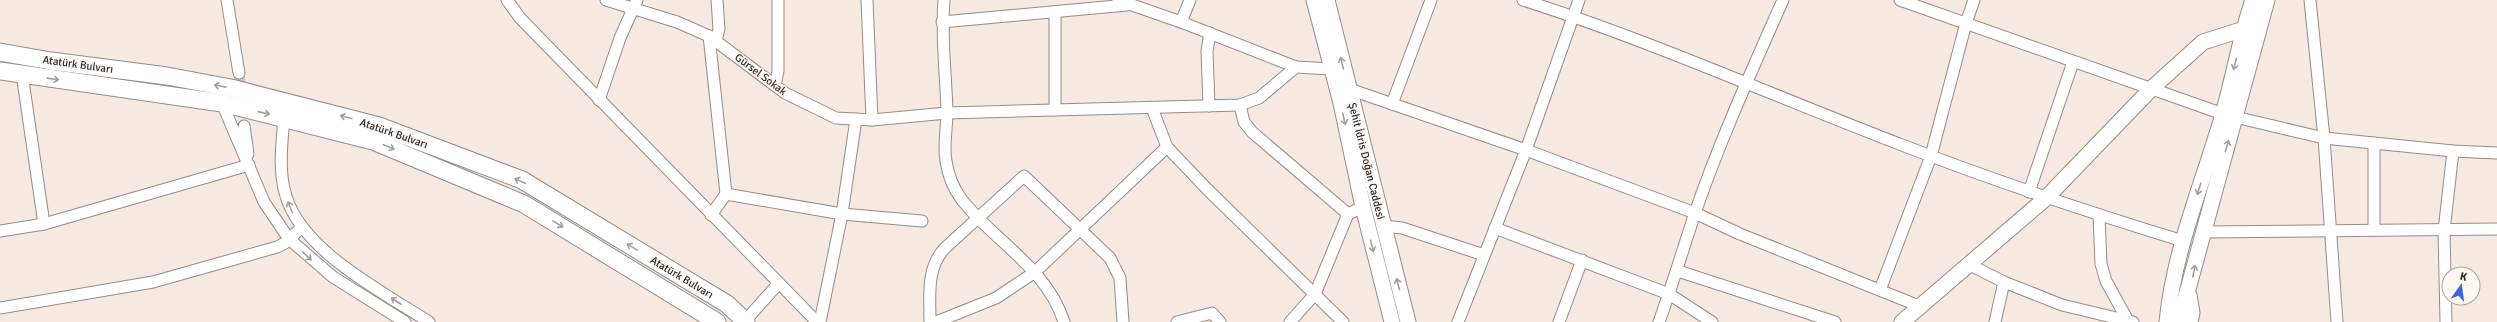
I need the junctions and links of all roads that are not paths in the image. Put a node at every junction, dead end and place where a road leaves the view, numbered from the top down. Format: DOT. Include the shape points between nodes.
graph roads {
  1 [pos="227,0"];
  2 [pos="507,0"];
  3 [pos="606,0"];
  4 [pos="716,0"];
  5 [pos="778,0"];
  6 [pos="867,0"];
  7 [pos="944,0"];
  8 [pos="1118,0"];
  9 [pos="1190,0"];
  10 [pos="1314,0"];
  11 [pos="1326,0"];
  12 [pos="1431,0"];
  13 [pos="1523,0"];
  14 [pos="1579,0"];
  15 [pos="1783,0"];
  16 [pos="1900,0"];
  17 [pos="1974,0"];
  18 [pos="2253,0"];
  19 [pos="2267,0"];
  20 [pos="2310,0"];
  21 [pos="1130,4"];
  22 [pos="635,5"];
  23 [pos="1055,12"];
  24 [pos="1573,16"];
  25 [pos="942,22"];
  26 [pos="1180,22"];
  27 [pos="1966,23"];
  28 [pos="2249,31"];
  29 [pos="1210,33"];
  30 [pos="713,39"];
  31 [pos="0,52"];
  32 [pos="2073,62"];
  33 [pos="1296,67"];
  34 [pos="1331,69"];
  35 [pos="1,73"];
  36 [pos="239,73"];
  37 [pos="22,74"];
  38 [pos="1746,82"];
  39 [pos="775,85"];
  40 [pos="2152,88"];
  41 [pos="1349,89"];
  42 [pos="599,100"];
  43 [pos="222,103"];
  44 [pos="1392,104"];
  45 [pos="1240,105"];
  46 [pos="1209,106"];
  47 [pos="1152,108"];
  48 [pos="1055,110"];
  49 [pos="947,113"];
  50 [pos="2229,115"];
  51 [pos="284,117"];
  52 [pos="856,119"];
  53 [pos="872,120"];
  54 [pos="244,126"];
  55 [pos="2324,138"];
  56 [pos="2374,143"];
  57 [pos="1167,147"];
  58 [pos="1526,150"];
  59 [pos="2453,151"];
  60 [pos="2497,153"];
  61 [pos="1931,156"];
  62 [pos="249,165"];
  63 [pos="2029,192"];
  64 [pos="726,194"];
  65 [pos="2046,198"];
  66 [pos="1362,207"];
  67 [pos="1695,213"];
  68 [pos="842,214"];
  69 [pos="1348,214"];
  70 [pos="711,215"];
  71 [pos="2099,215"];
  72 [pos="978,217"];
  73 [pos="922,221"];
  74 [pos="44,224"];
  75 [pos="1383,226"];
  76 [pos="301,228"];
  77 [pos="1495,228"];
  78 [pos="2497,229"];
  79 [pos="1081,230"];
  80 [pos="2330,230"];
  81 [pos="2374,230"];
  82 [pos="2444,230"];
  83 [pos="0,231"];
  84 [pos="2202,232"];
  85 [pos="289,239"];
  86 [pos="2183,241"];
  87 [pos="1484,255"];
  88 [pos="1582,260"];
  89 [pos="1968,264"];
  90 [pos="1678,271"];
  91 [pos="1035,272"];
  92 [pos="2004,282"];
  93 [pos="778,284"];
  94 [pos="1880,290"];
  95 [pos="2189,292"];
  96 [pos="1315,294"];
  97 [pos="1669,294"];
  98 [pos="2169,301"];
  99 [pos="1919,306"];
  100 [pos="0,308"];
  101 [pos="415,319"];
  102 [pos="746,321"];
  103 [pos="2131,321"];
  104 [pos="405,322"];
  105 [pos="429,322"];
  106 [pos="717,322"];
  107 [pos="818,322"];
  108 [pos="930,322"];
  109 [pos="936,322"];
  110 [pos="1064,322"];
  111 [pos="1123,322"];
  112 [pos="1177,322"];
  113 [pos="1220,322"];
  114 [pos="1290,322"];
  115 [pos="1343,322"];
  116 [pos="1392,322"];
  117 [pos="1408,322"];
  118 [pos="1458,322"];
  119 [pos="1559,322"];
  120 [pos="1659,322"];
  121 [pos="1712,322"];
  122 [pos="1834,322"];
  123 [pos="1902,322"];
  124 [pos="1995,322"];
  125 [pos="2159,322"];
  126 [pos="2167,322"];
  127 [pos="2179,322"];
  128 [pos="2190,322"];
  129 [pos="2337,322"];
  130 [pos="2446,322"];
  1 -- 36 [label="street"];
  2 -- 42 [label="street" via="520,18"];
  3 -- 22 [label="street, Gürsel Sokak"];
  4 -- 30 [label="street" via="718,29"];
  5 -- 39 [label="street" via="778,72"];
  6 -- 53 [label="street"];
  7 -- 25 [label="street"];
  8 -- 21 [label="street"];
  9 -- 26 [label="street"];
  10 -- 34 [label="main road, Şehit İdris Doğan Caddesi"];
  41 -- 11 [label="main road, Şehit İdris Doğan Caddesi, one-way"];
  12 -- 44 [label="street"];
  13 -- 24 [label="street"];
  14 -- 24 [label="street"];
  15 -- 38 [label="street"];
  16 -- 27 [label="street"];
  17 -- 27 [label="street"];
  18 -- 28 [label="main road"];
  19 -- 28 [label="main road"];
  20 -- 55 [label="street"];
  21 -- 23 [label="street"];
  21 -- 26 [label="street"];
  22 -- 30 [label="street, Gürsel Sokak"];
  22 -- 42 [label="street" via="620,38"];
  23 -- 25 [label="street"];
  23 -- 48 [label="street"];
  24 -- 38 [label="street"];
  24 -- 58 [label="street"];
  25 -- 49 [label="street"];
  26 -- 29 [label="street"];
  27 -- 32 [label="street"];
  27 -- 61 [label="street"];
  28 -- 40 [label="main road" via="2204,42"];
  28 -- 50 [label="main road"];
  29 -- 33 [label="street"];
  29 -- 46 [label="street" via="1207,51"];
  30 -- 39 [label="street, Gürsel Sokak"];
  30 -- 64 [label="street"];
  102 -- 31 [label="main road, Atatürk Bulvarı, one-way" via="727,304 522,180 379,126 231,88 167,76"];
  32 -- 40 [label="street"];
  32 -- 63 [label="street"];
  33 -- 34 [label="street"];
  33 -- 45 [label="street, Gürsel Sokak" via="1259,98"];
  34 -- 66 [label="main road, Şehit İdris Doğan Caddesi, one-way" via="1341,103"];
  35 -- 37 [label="main road, Atatürk Bulvarı"];
  37 -- 43 [label="main road, Atatürk Bulvarı, one-way"];
  37 -- 74 [label="street"];
  38 -- 61 [label="street"];
  38 -- 67 [label="street"];
  39 -- 52 [label="street, Gürsel Sokak" via="785,93 836,118"];
  40 -- 50 [label="street"];
  40 -- 65 [label="main road"];
  41 -- 44 [label="street"];
  41 -- 75 [label="main road, Şehit İdris Doğan Caddesi"];
  42 -- 70 [label="street"];
  43 -- 51 [label="main road, Atatürk Bulvarı, one-way"];
  43 -- 62 [label="street"];
  44 -- 58 [label="street"];
  45 -- 46 [label="street, Gürsel Sokak"];
  45 -- 69 [label="street" via="1244,122 1252,132"];
  46 -- 47 [label="street, Gürsel Sokak"];
  47 -- 48 [label="street, Gürsel Sokak"];
  47 -- 57 [label="street"];
  48 -- 49 [label="street, Gürsel Sokak"];
  49 -- 53 [label="street, Gürsel Sokak"];
  49 -- 72 [label="street" via="945,159 949,175 962,200"];
  50 -- 55 [label="street"];
  84 -- 50 [label="main road, one-way"];
  50 -- 86 [label="main road, one-way"];
  76 -- 51 [label="street, one-way" via="292,212 282,179"];
  51 -- 106 [label="main road, Atatürk Bulvarı, one-way" via="373,141 524,204"];
  52 -- 53 [label="street, Gürsel Sokak"];
  52 -- 68 [label="street"];
  54 -- 62 [label="street"];
  55 -- 56 [label="street"];
  55 -- 80 [label="street"];
  56 -- 59 [label="street"];
  56 -- 81 [label="street"];
  57 -- 79 [label="street"];
  57 -- 96 [label="street"];
  58 -- 67 [label="street"];
  58 -- 77 [label="street"];
  59 -- 60 [label="street"];
  59 -- 82 [label="street"];
  61 -- 63 [label="street"];
  61 -- 94 [label="street"];
  62 -- 74 [label="street"];
  62 -- 85 [label="street" via="264,202"];
  63 -- 65 [label="street"];
  64 -- 68 [label="street"];
  64 -- 70 [label="street"];
  65 -- 71 [label="street"];
  65 -- 89 [label="main road"];
  66 -- 69 [label="street"];
  66 -- 116 [label="main road, Şehit İdris Doğan Caddesi, one-way"];
  67 -- 90 [label="street"];
  67 -- 94 [label="street" via="1740,234"];
  68 -- 73 [label="street"];
  68 -- 107 [label="street"];
  69 -- 96 [label="street"];
  70 -- 93 [label="street"];
  71 -- 86 [label="street"];
  71 -- 103 [label="street" via="2101,264 2106,281"];
  72 -- 79 [label="street" via="1024,176"];
  72 -- 91 [label="street"];
  72 -- 108 [label="street" via="940,253 934,264 931,276"];
  74 -- 83 [label="street"];
  75 -- 87 [label="street" via="1402,228"];
  117 -- 75 [label="main road, Şehit İdris Doğan Caddesi, one-way"];
  76 -- 85 [label="street"];
  101 -- 76 [label="street, one-way" via="313,242"];
  77 -- 87 [label="street"];
  77 -- 88 [label="street"];
  78 -- 82 [label="street"];
  79 -- 91 [label="street"];
  79 -- 111 [label="street" via="1110,258 1116,268 1121,290"];
  80 -- 81 [label="street"];
  80 -- 84 [label="street"];
  80 -- 129 [label="street"];
  81 -- 82 [label="street"];
  82 -- 130 [label="street"];
  95 -- 84 [label="main road, one-way"];
  85 -- 100 [label="street" via="277,247 153,282"];
  85 -- 104 [label="street, one-way" via="333,277"];
  86 -- 98 [label="main road"];
  87 -- 118 [label="street"];
  88 -- 97 [label="street"];
  88 -- 119 [label="street"];
  89 -- 92 [label="street"];
  89 -- 99 [label="main road"];
  90 -- 97 [label="street"];
  90 -- 122 [label="street"];
  91 -- 109 [label="street" via="996,298"];
  91 -- 110 [label="street" via="1055,299"];
  92 -- 103 [label="street" via="2062,305"];
  92 -- 124 [label="street"];
  93 -- 102 [label="street"];
  93 -- 107 [label="street"];
  94 -- 99 [label="street"];
  95 -- 127 [label="main road"];
  95 -- 128 [label="main road" via="2192,314"];
  96 -- 114 [label="street"];
  96 -- 115 [label="street"];
  97 -- 120 [label="street"];
  97 -- 121 [label="street"];
  98 -- 125 [label="main road"];
  98 -- 126 [label="main road"];
  99 -- 123 [label="main road"];
  101 -- 105 [label="street"];
  112 -- 113 [label="street" via="1212,313"];
}
